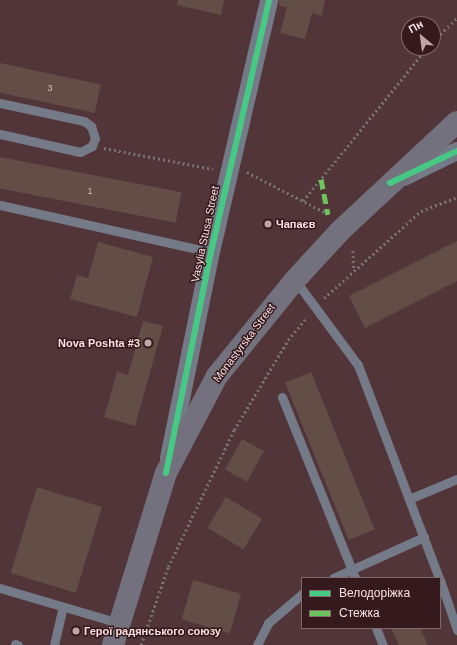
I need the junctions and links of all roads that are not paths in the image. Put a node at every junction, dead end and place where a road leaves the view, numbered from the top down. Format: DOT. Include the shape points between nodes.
graph roads {
  1 [pos="269,0"];
  2 [pos="0,103"];
  3 [pos="457,122"];
  4 [pos="0,134"];
  5 [pos="457,151"];
  6 [pos="390,183"];
  7 [pos="0,204"];
  8 [pos="211,252"];
  9 [pos="295,280"];
  10 [pos="282,396"];
  11 [pos="166,473"];
  12 [pos="457,479"];
  13 [pos="409,499"];
  14 [pos="424,537"];
  15 [pos="353,574"];
  16 [pos="338,577"];
  17 [pos="439,577"];
  18 [pos="441,582"];
  19 [pos="0,588"];
  20 [pos="301,595"];
  21 [pos="63,606"];
  22 [pos="119,623"];
  23 [pos="376,629"];
  24 [pos="457,630"];
  25 [pos="54,645"];
  26 [pos="114,645"];
  27 [pos="257,645"];
  28 [pos="383,645"];
  1 -- 8 [label="street, Vasylia Stusa Street"];
  2 -- 4 [label="lane" via="88,123 95,134 92,146 76,151"];
  3 -- 6 [label="main road, Monastyrska Street"];
  5 -- 6 [label="street"];
  6 -- 9 [label="main road, Monastyrska Street"];
  7 -- 8 [label="lane"];
  8 -- 11 [label="street, Vasylia Stusa Street"];
  9 -- 11 [label="main road, Monastyrska Street" via="217,376"];
  9 -- 13 [label="lane" via="358,365"];
  10 -- 15 [label="lane"];
  11 -- 22 [label="main road, Monastyrska Street"];
  12 -- 13 [label="lane"];
  13 -- 14 [label="lane"];
  14 -- 15 [label="lane"];
  14 -- 17 [label="lane"];
  15 -- 16 [label="lane"];
  18 -- 24 [label="lane"];
  19 -- 21 [label="lane"];
  20 -- 27 [label="lane" via="268,623"];
  21 -- 22 [label="lane"];
  21 -- 25 [label="lane"];
  22 -- 26 [label="main road, Monastyrska Street"];
  23 -- 28 [label="lane"];
}
